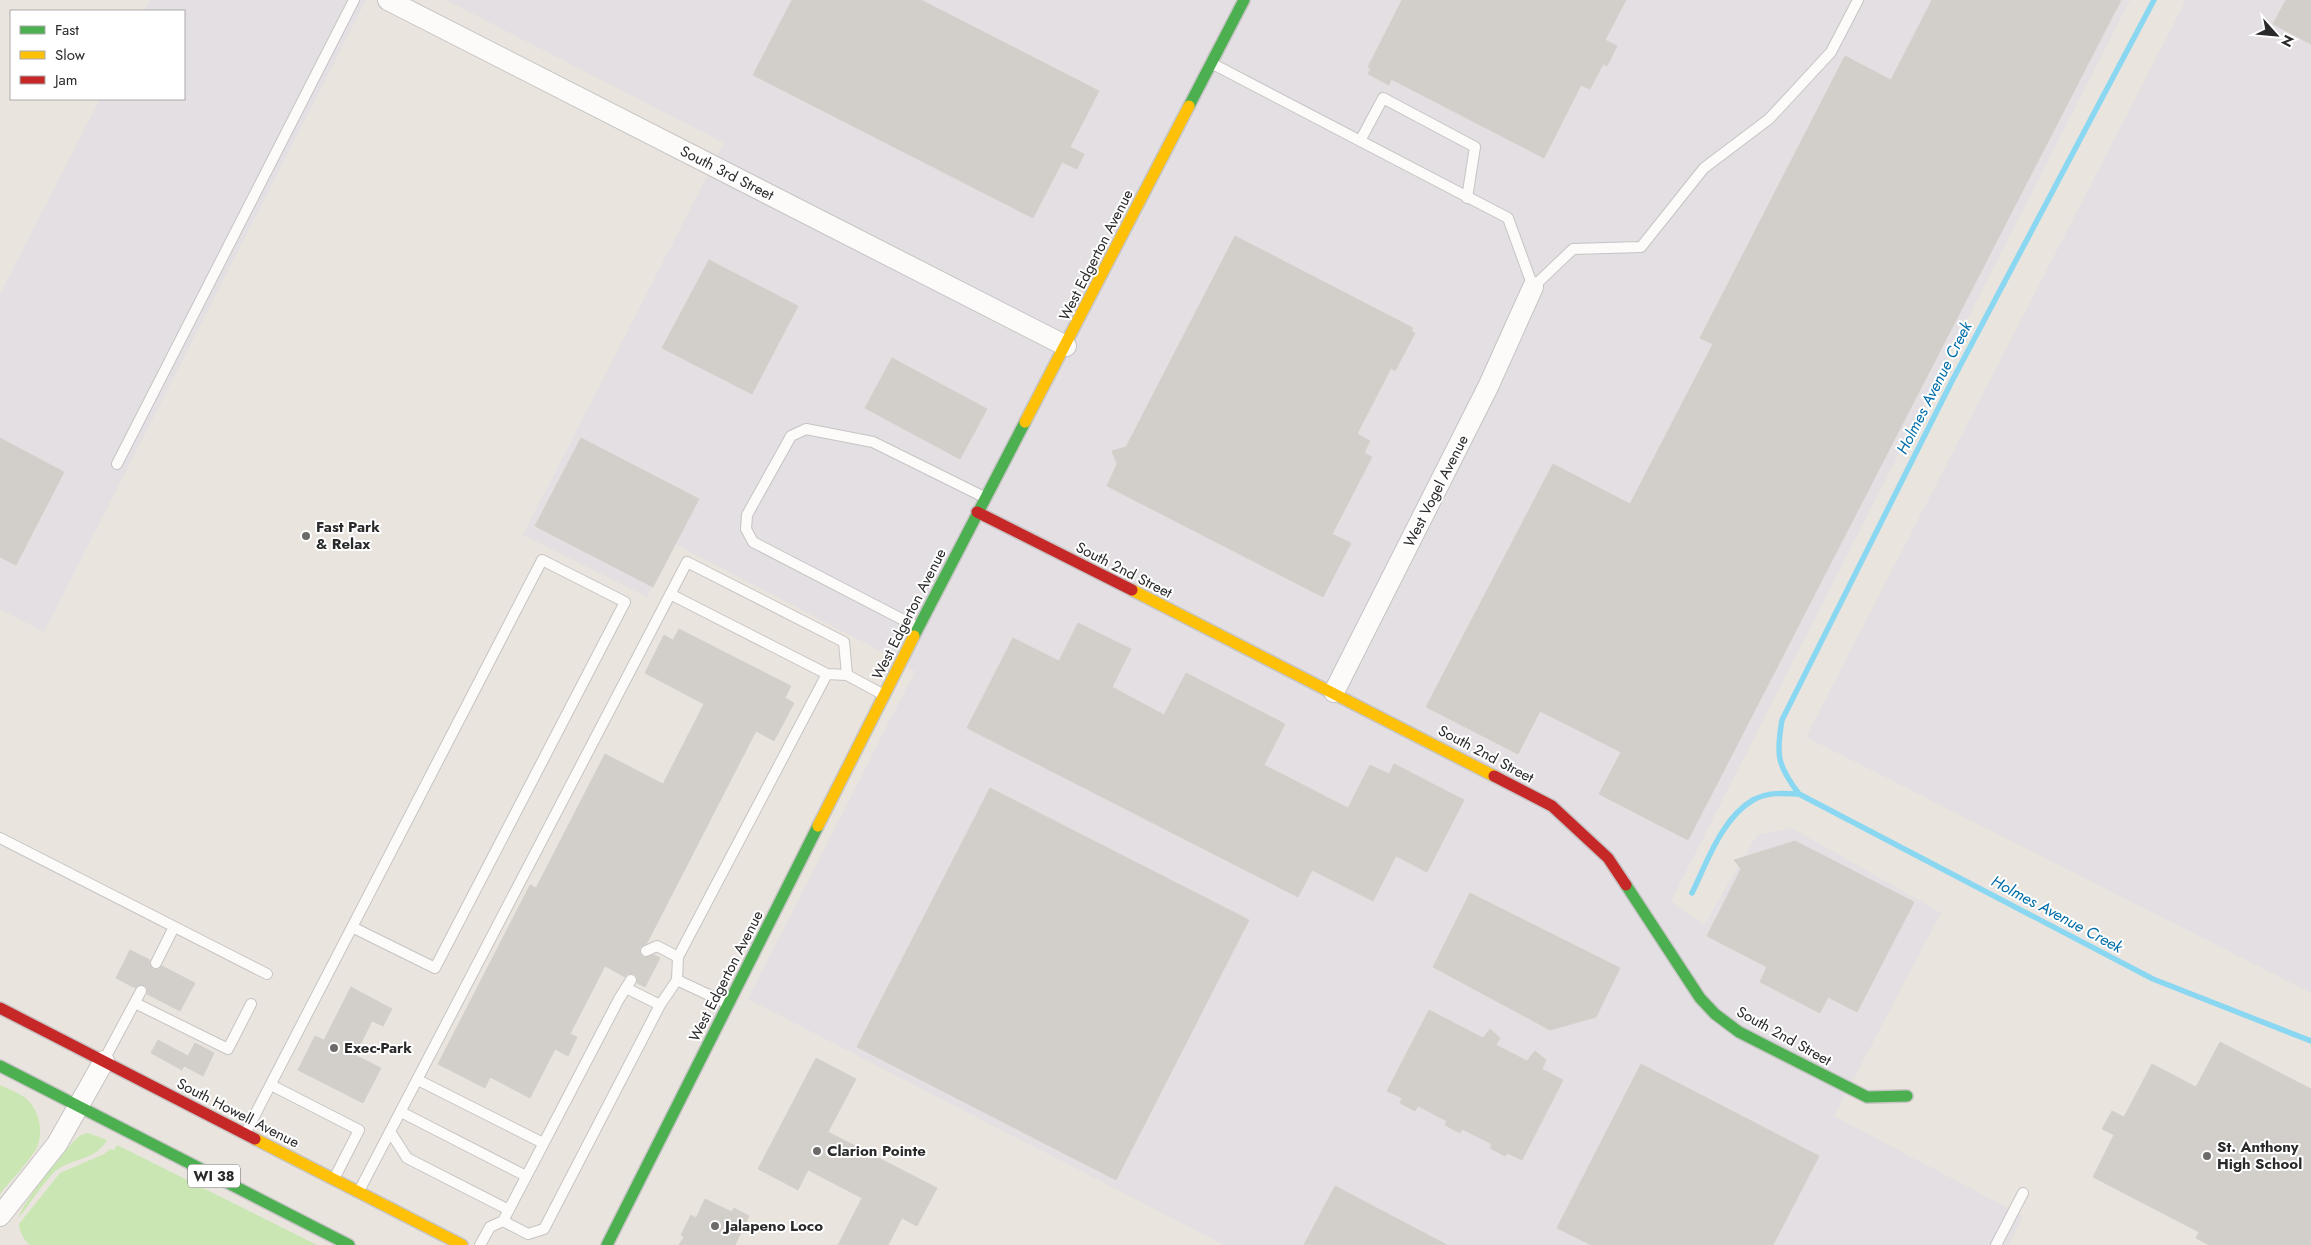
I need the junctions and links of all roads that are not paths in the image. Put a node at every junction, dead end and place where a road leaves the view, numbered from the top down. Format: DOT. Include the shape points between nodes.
graph roads {
  1 [pos="354,0"];
  2 [pos="388,0"];
  3 [pos="1244,0"];
  4 [pos="1858,0"];
  5 [pos="1211,63"];
  6 [pos="1360,141"];
  7 [pos="1467,198"];
  8 [pos="1533,287"];
  9 [pos="1066,346"];
  10 [pos="117,464"];
  11 [pos="985,498"];
  12 [pos="977,512"];
  13 [pos="670,594"];
  14 [pos="919,628"];
  15 [pos="827,674"];
  16 [pos="847,675"];
  17 [pos="1334,692"];
  18 [pos="885,695"];
  19 [pos="0,838"];
  20 [pos="174,927"];
  21 [pos="352,927"];
  22 [pos="646,951"];
  23 [pos="678,957"];
  24 [pos="156,963"];
  25 [pos="267,974"];
  26 [pos="676,980"];
  27 [pos="141,990"];
  28 [pos="134,1003"];
  29 [pos="251,1004"];
  30 [pos="660,1005"];
  31 [pos="728,1005"];
  32 [pos="0,1008"];
  33 [pos="104,1061"];
  34 [pos="0,1066"];
  35 [pos="418,1080"];
  36 [pos="271,1085"];
  37 [pos="1907,1096"];
  38 [pos="80,1107"];
  39 [pos="401,1112"];
  40 [pos="391,1133"];
  41 [pos="245,1134"];
  42 [pos="543,1143"];
  43 [pos="526,1176"];
  44 [pos="334,1179"];
  45 [pos="359,1192"];
  46 [pos="2022,1193"];
  47 [pos="508,1210"];
  48 [pos="0,1216"];
  49 [pos="503,1221"];
  50 [pos="349,1245"];
  51 [pos="462,1245"];
  52 [pos="480,1245"];
  53 [pos="607,1245"];
  54 [pos="1996,1245"];
  1 -- 10 [label="lane"];
  2 -- 9 [label="street, South 3rd Street"];
  3 -- 5 [label="street, West Edgerton Avenue"];
  4 -- 8 [label="lane" via="1831,52 1769,119 1704,168 1642,247 1573,249"];
  5 -- 6 [label="lane"];
  5 -- 9 [label="street, West Edgerton Avenue"];
  6 -- 7 [label="lane"];
  6 -- 7 [label="lane" via="1383,98 1474,147"];
  7 -- 8 [label="lane" via="1508,218"];
  8 -- 17 [label="street, West Vogel Avenue" via="1488,387"];
  9 -- 11 [label="street, West Edgerton Avenue"];
  11 -- 12 [label="street, West Edgerton Avenue"];
  11 -- 14 [label="lane" via="873,442 806,429 792,436 747,515 746,529 753,542"];
  12 -- 14 [label="street, West Edgerton Avenue"];
  12 -- 17 [label="street, South 2nd Street"];
  13 -- 15 [label="lane"];
  13 -- 16 [label="lane" via="687,562 844,642"];
  13 -- 35 [label="lane"];
  14 -- 18 [label="street, West Edgerton Avenue"];
  15 -- 16 [label="lane"];
  15 -- 23 [label="lane"];
  16 -- 18 [label="lane"];
  17 -- 37 [label="street, South 2nd Street" via="1552,806 1608,858 1700,998 1739,1032 1867,1097"];
  18 -- 31 [label="street, West Edgerton Avenue"];
  19 -- 20 [label="lane"];
  20 -- 24 [label="lane"];
  20 -- 25 [label="lane"];
  21 -- 21 [label="lane" via="542,560 625,602 434,968"];
  21 -- 36 [label="lane"];
  22 -- 23 [label="lane" via="657,946"];
  23 -- 26 [label="lane"];
  26 -- 30 [label="lane"];
  26 -- 31 [label="lane"];
  27 -- 28 [label="lane"];
  28 -- 29 [label="lane" via="228,1049"];
  28 -- 33 [label="lane"];
  30 -- 42 [label="lane" via="628,984"];
  30 -- 49 [label="lane" via="544,1229 528,1234"];
  31 -- 53 [label="street, West Edgerton Avenue"];
  32 -- 33 [label="street, South Howell Avenue"];
  33 -- 38 [label="street"];
  33 -- 41 [label="street, South Howell Avenue"];
  34 -- 38 [label="street, WI 38"];
  35 -- 39 [label="lane"];
  35 -- 42 [label="lane"];
  36 -- 41 [label="lane"];
  36 -- 44 [label="lane" via="359,1130"];
  38 -- 48 [label="street" via="57,1144"];
  38 -- 50 [label="street, WI 38"];
  39 -- 40 [label="lane"];
  39 -- 43 [label="lane"];
  40 -- 45 [label="lane"];
  40 -- 47 [label="lane" via="407,1158"];
  41 -- 44 [label="street, South Howell Avenue"];
  42 -- 43 [label="lane"];
  43 -- 47 [label="lane"];
  44 -- 45 [label="street, South Howell Avenue"];
  45 -- 51 [label="street, South Howell Avenue"];
  46 -- 54 [label="lane"];
  47 -- 49 [label="lane"];
  49 -- 52 [label="lane" via="490,1227"];
}
